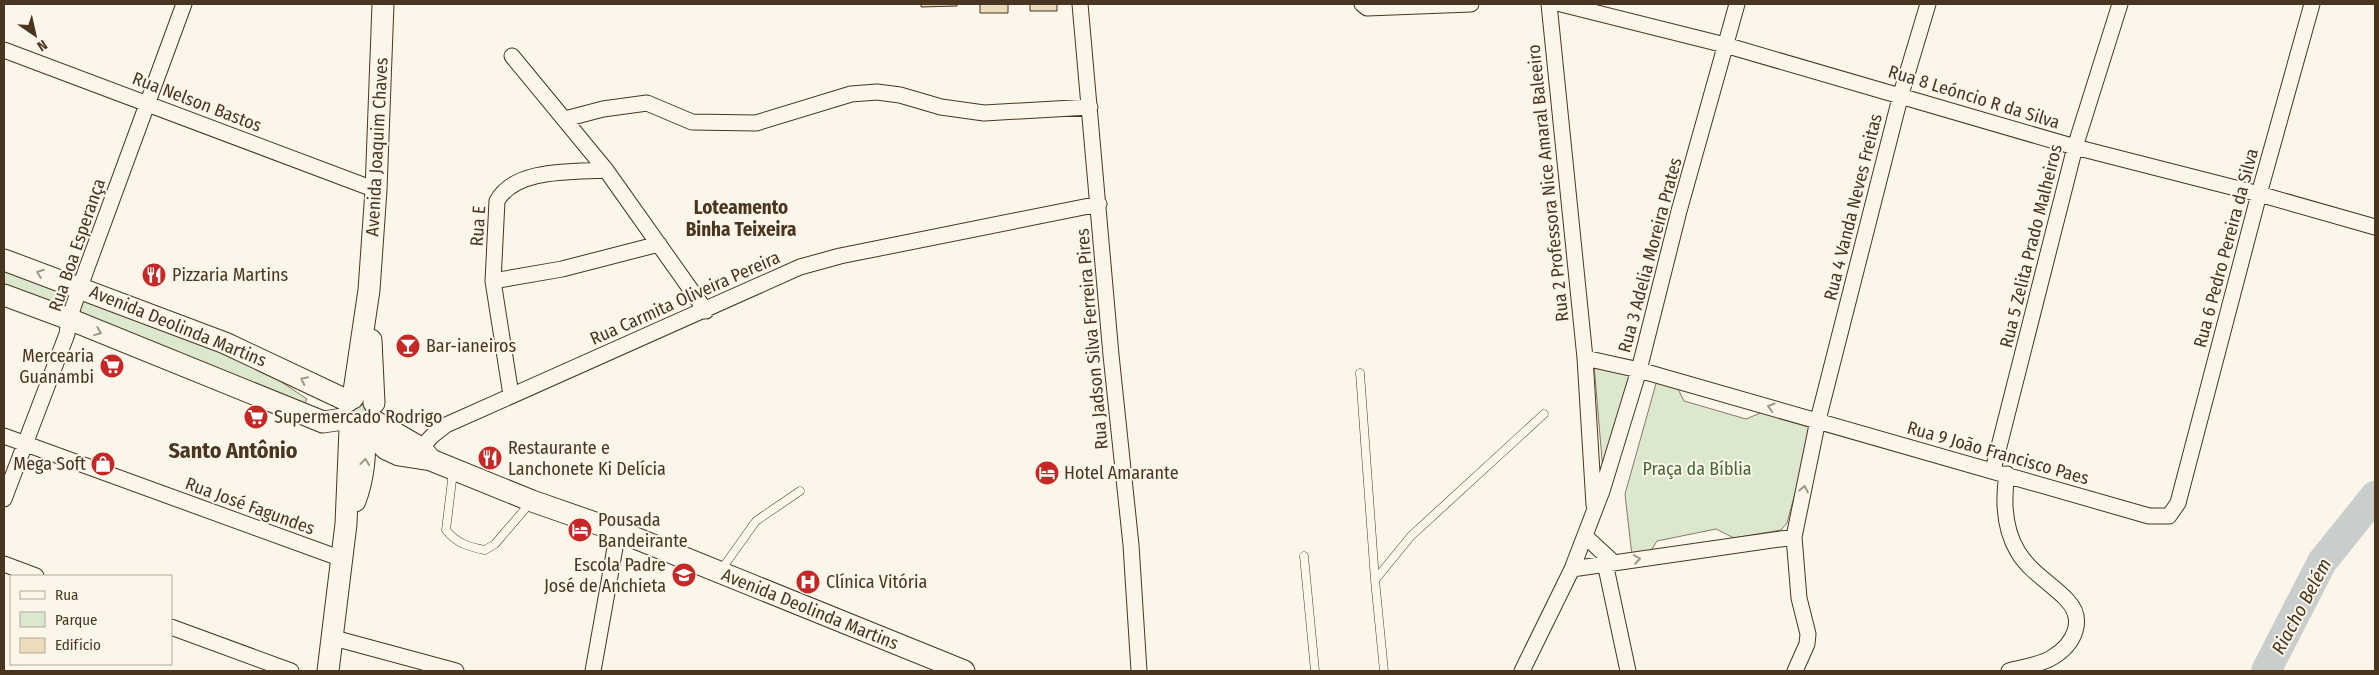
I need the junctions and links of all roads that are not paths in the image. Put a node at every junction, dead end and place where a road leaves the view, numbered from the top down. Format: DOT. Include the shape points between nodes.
graph roads {
  1 [pos="184,4"];
  2 [pos="383,4"];
  3 [pos="1080,4"];
  4 [pos="1471,4"];
  5 [pos="1549,4"];
  6 [pos="1561,4"];
  7 [pos="1737,4"];
  8 [pos="1928,4"];
  9 [pos="2120,4"];
  10 [pos="2312,4"];
  11 [pos="1365,6"];
  12 [pos="1726,45"];
  13 [pos="4,50"];
  14 [pos="512,56"];
  15 [pos="1901,94"];
  16 [pos="148,103"];
  17 [pos="1090,107"];
  18 [pos="565,119"];
  19 [pos="2075,147"];
  20 [pos="606,170"];
  21 [pos="376,190"];
  22 [pos="2259,194"];
  23 [pos="1099,204"];
  24 [pos="2375,227"];
  25 [pos="659,244"];
  26 [pos="4,260"];
  27 [pos="493,281"];
  28 [pos="82,288"];
  29 [pos="4,296"];
  30 [pos="706,310"];
  31 [pos="70,319"];
  32 [pos="1585,358"];
  33 [pos="1639,370"];
  34 [pos="1360,373"];
  35 [pos="511,395"];
  36 [pos="1544,414"];
  37 [pos="359,416"];
  38 [pos="1818,420"];
  39 [pos="4,436"];
  40 [pos="23,444"];
  41 [pos="426,454"];
  42 [pos="454,469"];
  43 [pos="2000,472"];
  44 [pos="800,491"];
  45 [pos="4,499"];
  46 [pos="532,501"];
  47 [pos="1594,514"];
  48 [pos="2169,516"];
  49 [pos="618,531"];
  50 [pos="1586,537"];
  51 [pos="1794,537"];
  52 [pos="1304,556"];
  53 [pos="342,559"];
  54 [pos="1609,563"];
  55 [pos="4,564"];
  56 [pos="1572,569"];
  57 [pos="720,572"];
  58 [pos="33,575"];
  59 [pos="1375,580"];
  60 [pos="172,626"];
  61 [pos="334,638"];
  62 [pos="941,667"];
  63 [pos="292,671"];
  64 [pos="328,671"];
  65 [pos="456,671"];
  66 [pos="593,671"];
  67 [pos="964,671"];
  68 [pos="1139,671"];
  69 [pos="1315,671"];
  70 [pos="1384,671"];
  71 [pos="1522,671"];
  72 [pos="1628,671"];
  73 [pos="1795,671"];
  74 [pos="2009,671"];
  1 -- 16 [label="street, Rua Boa Esperança"];
  2 -- 21 [label="main road, Avenida Joaquim Chaves"];
  3 -- 17 [label="street, Rua Jadson Silva Ferreira Pires"];
  4 -- 11 [label="street"];
  5 -- 32 [label="street, Rua 2 Professora Nice Amaral Baleeiro"];
  6 -- 12 [label="street, Rua 8 Leóncio R da Silva"];
  7 -- 12 [label="street, Rua 3 Adelia Moreira Prates"];
  8 -- 15 [label="street, Rua 4 Vanda Neves Freitas"];
  9 -- 19 [label="street, Rua 5 Zelita Prado Malheiros"];
  10 -- 22 [label="street, Rua 6 Pedro Pereira da Silva"];
  12 -- 15 [label="street, Rua 8 Leóncio R da Silva"];
  12 -- 33 [label="street, Rua 3 Adelia Moreira Prates"];
  13 -- 16 [label="street, Rua Nelson Bastos"];
  14 -- 18 [label="street"];
  15 -- 19 [label="street, Rua 8 Leóncio R da Silva"];
  15 -- 38 [label="street, Rua 4 Vanda Neves Freitas"];
  16 -- 21 [label="street, Rua Nelson Bastos"];
  16 -- 28 [label="street, Rua Boa Esperança"];
  17 -- 18 [label="street" via="984,113 877,92 851,94 756,123 692,122 647,102"];
  17 -- 23 [label="street, Rua Jadson Silva Ferreira Pires"];
  18 -- 20 [label="street"];
  19 -- 22 [label="street, Rua 8 Leóncio R da Silva"];
  19 -- 43 [label="street, Rua 5 Zelita Prado Malheiros"];
  20 -- 25 [label="street"];
  20 -- 27 [label="street, Rua E" via="529,177 502,191 497,201"];
  21 -- 37 [label="main road, Avenida Joaquim Chaves"];
  22 -- 24 [label="street, Rua 8 Leóncio R da Silva"];
  22 -- 48 [label="street, Rua 6 Pedro Pereira da Silva" via="2178,503"];
  23 -- 30 [label="street, Rua Carmita Oliveira Pereira" via="840,256 766,281"];
  23 -- 68 [label="street, Rua Jadson Silva Ferreira Pires" via="1110,355 1131,545"];
  25 -- 27 [label="street" via="579,266"];
  25 -- 30 [label="street"];
  28 -- 26 [label="main road, Avenida Deolinda Martins, one-way"];
  27 -- 35 [label="street, Rua E"];
  28 -- 31 [label="street, Rua Boa Esperança"];
  37 -- 28 [label="main road, Avenida Deolinda Martins, one-way" via="225,343"];
  29 -- 31 [label="main road, Avenida Deolinda Martins"];
  30 -- 35 [label="street, Rua Carmita Oliveira Pereira"];
  31 -- 37 [label="main road, Avenida Deolinda Martins, one-way" via="323,422"];
  31 -- 40 [label="street, Rua Boa Esperança"];
  32 -- 33 [label="street, Rua 9 João Francisco Paes"];
  32 -- 47 [label="street, Rua 2 Professora Nice Amaral Baleeiro"];
  38 -- 33 [label="street, Rua 9 João Francisco Paes, one-way"];
  33 -- 47 [label="street, Rua 3 Adelia Moreira Prates"];
  34 -- 59 [label="lane"];
  35 -- 41 [label="street, Rua Carmita Oliveira Pereira" via="446,425 433,435"];
  36 -- 59 [label="lane" via="1411,536"];
  37 -- 41 [label="main road, Avenida Deolinda Martins" via="386,449 399,455"];
  37 -- 53 [label="main road, Avenida Joaquim Chaves" via="366,455 364,471 346,524"];
  38 -- 43 [label="street, Rua 9 João Francisco Paes"];
  51 -- 38 [label="street, Rua 4 Vanda Neves Freitas, one-way"];
  39 -- 40 [label="street, Rua José Fagundes"];
  40 -- 45 [label="street, Rua Boa Esperança"];
  40 -- 53 [label="street, Rua José Fagundes"];
  41 -- 42 [label="main road, Avenida Deolinda Martins"];
  42 -- 46 [label="main road, Avenida Deolinda Martins"];
  42 -- 46 [label="lane" via="446,530 453,539 469,547 485,550 495,544"];
  43 -- 48 [label="street, Rua 9 João Francisco Paes" via="2149,516"];
  43 -- 74 [label="street, Rua 5 Zelita Prado Malheiros" via="2011,538 2031,567 2069,602 2076,612 2077,625 2071,641 2053,657"];
  44 -- 57 [label="lane" via="756,521"];
  46 -- 49 [label="main road, Avenida Deolinda Martins"];
  47 -- 50 [label="street, Rua 3 Adelia Moreira Prates"];
  49 -- 57 [label="main road, Avenida Deolinda Martins"];
  49 -- 66 [label="street"];
  50 -- 54 [label="street"];
  50 -- 56 [label="street, Rua 3 Adelia Moreira Prates"];
  54 -- 51 [label="street, one-way"];
  51 -- 73 [label="street, Rua 4 Vanda Neves Freitas" via="1799,598 1808,634"];
  52 -- 69 [label="lane"];
  53 -- 61 [label="main road, Avenida Joaquim Chaves"];
  54 -- 56 [label="street"];
  54 -- 72 [label="street"];
  55 -- 58 [label="street"];
  56 -- 71 [label="street, Rua 3 Adelia Moreira Prates"];
  57 -- 62 [label="main road, Avenida Deolinda Martins"];
  59 -- 70 [label="lane"];
  60 -- 63 [label="street"];
  61 -- 64 [label="main road, Avenida Joaquim Chaves"];
  61 -- 65 [label="street"];
  62 -- 67 [label="main road, Avenida Deolinda Martins"];
}
